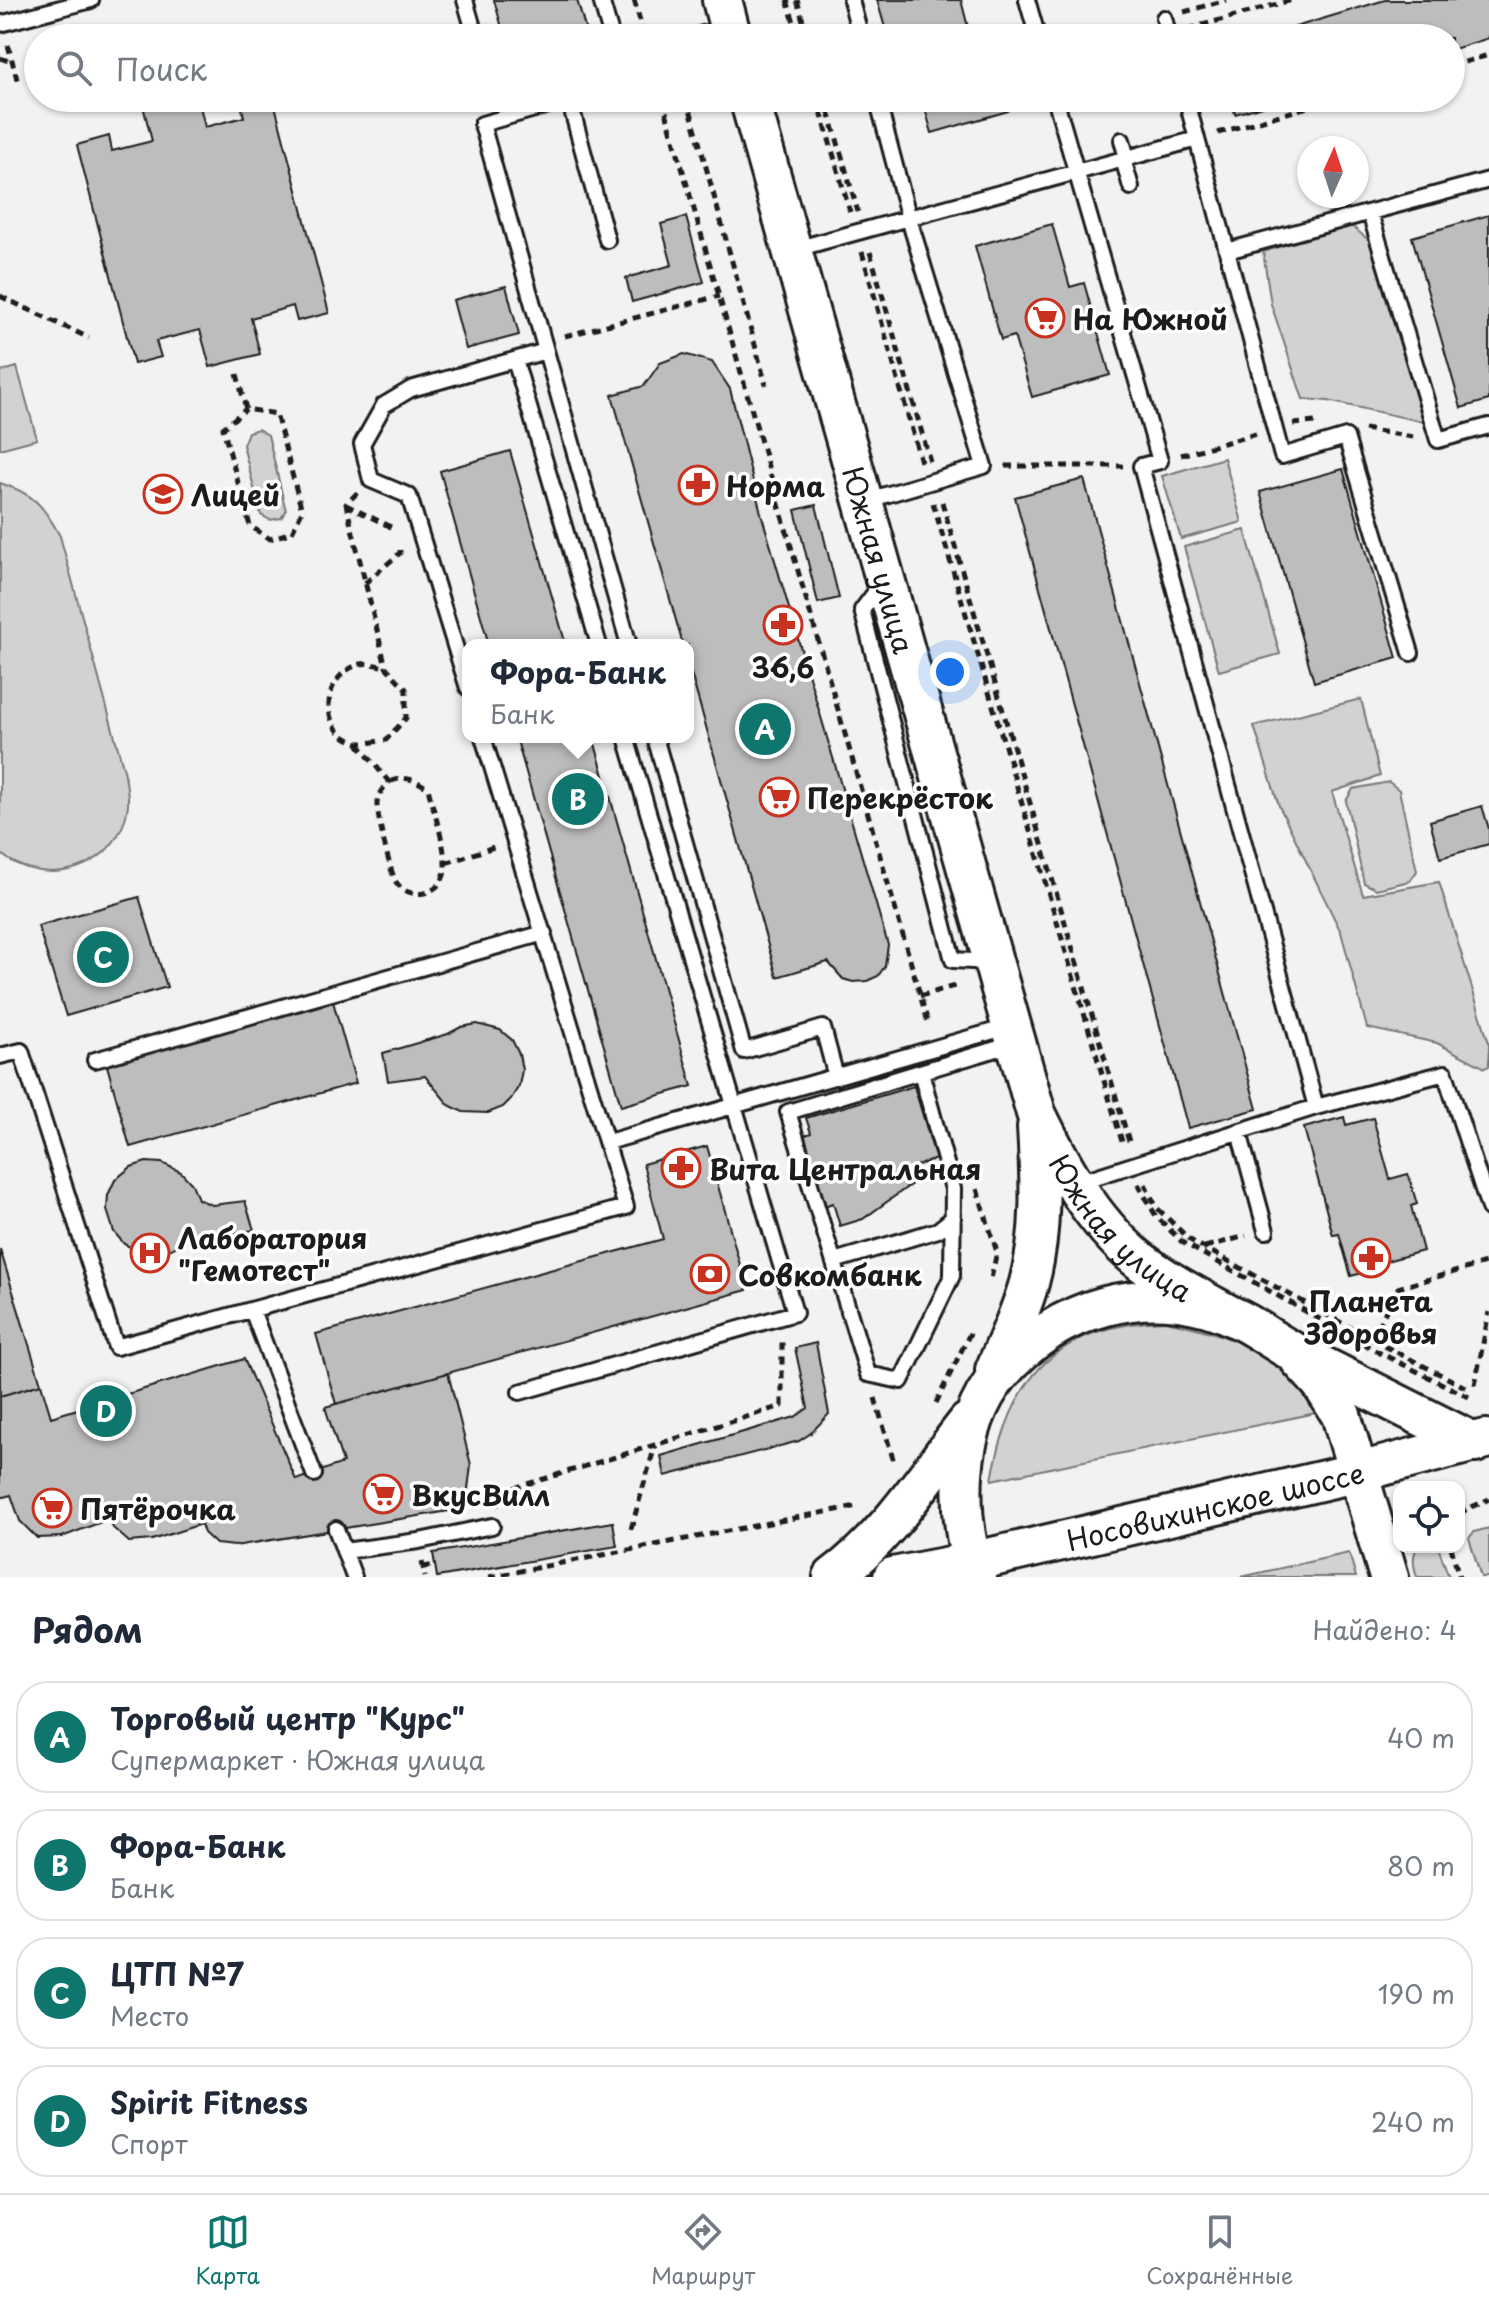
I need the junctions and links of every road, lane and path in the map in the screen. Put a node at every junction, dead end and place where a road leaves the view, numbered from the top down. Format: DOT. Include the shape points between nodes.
graph roads {
  1 [pos="91,0"];
  2 [pos="465,0"];
  3 [pos="601,0"];
  4 [pos="634,0"];
  5 [pos="787,0"];
  6 [pos="797,0"];
  7 [pos="851,0"];
  8 [pos="1027,0"];
  9 [pos="1226,0"];
  10 [pos="1292,0"];
  11 [pos="1164,18"];
  12 [pos="1,24"];
  13 [pos="472,24"];
  14 [pos="608,24"];
  15 [pos="641,24"];
  16 [pos="795,24"];
  17 [pos="804,24"];
  18 [pos="857,24"];
  19 [pos="1034,24"];
  20 [pos="1166,24"];
  21 [pos="1210,24"];
  22 [pos="1489,55"];
  23 [pos="0,58"];
  24 [pos="1465,62"];
  25 [pos="13,63"];
  26 [pos="18,83"];
  27 [pos="523,112"];
  28 [pos="575,112"];
  29 [pos="666,112"];
  30 [pos="691,112"];
  31 [pos="753,112"];
  32 [pos="822,112"];
  33 [pos="829,112"];
  34 [pos="881,112"];
  35 [pos="1059,112"];
  36 [pos="1190,112"];
  37 [pos="1291,112"];
  38 [pos="1197,139"];
  39 [pos="1122,140"];
  40 [pos="1125,158"];
  41 [pos="1075,172"];
  42 [pos="1489,180"];
  43 [pos="1131,187"];
  44 [pos="1370,213"];
  45 [pos="909,219"];
  46 [pos="860,231"];
  47 [pos="607,240"];
  48 [pos="792,250"];
  49 [pos="1227,251"];
  50 [pos="0,296"];
  51 [pos="719,296"];
  52 [pos="564,337"];
  53 [pos="89,338"];
  54 [pos="546,351"];
  55 [pos="515,360"];
  56 [pos="237,374"];
  57 [pos="766,385"];
  58 [pos="246,409"];
  59 [pos="1489,426"];
  60 [pos="984,466"];
  61 [pos="1141,466"];
  62 [pos="371,480"];
  63 [pos="932,484"];
  64 [pos="863,502"];
  65 [pos="346,504"];
  66 [pos="365,583"];
  67 [pos="597,639"];
  68 [pos="627,639"];
  69 [pos="1411,653"];
  70 [pos="386,667"];
  71 [pos="462,668"];
  72 [pos="357,743"];
  73 [pos="485,743"];
  74 [pos="628,743"];
  75 [pos="657,743"];
  76 [pos="389,782"];
  77 [pos="515,840"];
  78 [pos="446,863"];
  79 [pos="544,933"];
  80 [pos="980,972"];
  81 [pos="920,996"];
  82 [pos="1014,1035"];
  83 [pos="935,1048"];
  84 [pos="0,1056"];
  85 [pos="95,1060"];
  86 [pos="921,1072"];
  87 [pos="836,1077"];
  88 [pos="734,1107"];
  89 [pos="1316,1107"];
  90 [pos="1036,1113"];
  91 [pos="1239,1132"];
  92 [pos="608,1142"];
  93 [pos="1133,1165"];
  94 [pos="1075,1183"];
  95 [pos="1489,1208"];
  96 [pos="953,1218"];
  97 [pos="1266,1231"];
  98 [pos="1204,1248"];
  99 [pos="834,1261"];
  100 [pos="1489,1262"];
  101 [pos="252,1310"];
  102 [pos="1489,1312"];
  103 [pos="781,1317"];
  104 [pos="1233,1317"];
  105 [pos="1371,1339"];
  106 [pos="1293,1352"];
  107 [pos="868,1374"];
  108 [pos="1475,1385"];
  109 [pos="1467,1388"];
  110 [pos="520,1392"];
  111 [pos="984,1396"];
  112 [pos="1469,1397"];
  113 [pos="1482,1441"];
  114 [pos="655,1445"];
  115 [pos="1359,1472"];
  116 [pos="314,1474"];
  117 [pos="898,1475"];
  118 [pos="501,1492"];
  119 [pos="1489,1499"];
  120 [pos="868,1504"];
  121 [pos="1465,1510"];
  122 [pos="492,1526"];
  123 [pos="336,1529"];
  124 [pos="631,1529"];
  125 [pos="344,1551"];
  126 [pos="1453,1553"];
  127 [pos="435,1565"];
  128 [pos="423,1567"];
  129 [pos="974,1570"];
  130 [pos="354,1577"];
  131 [pos="489,1577"];
  132 [pos="833,1577"];
  133 [pos="893,1577"];
  134 [pos="1389,1577"];
  135 [pos="1459,1577"];
  1 -- 12 [label="lane"];
  2 -- 13 [label="lane"];
  3 -- 14 [label="lane"];
  4 -- 15 [label="path"];
  5 -- 16 [label="path"];
  6 -- 17 [label="path"];
  7 -- 18 [label="lane"];
  8 -- 19 [label="lane"];
  9 -- 11 [label="path"];
  10 -- 21 [label="path"];
  11 -- 20 [label="lane"];
  12 -- 25 [label="path"];
  22 -- 24 [label="path"];
  23 -- 25 [label="path"];
  25 -- 26 [label="path"];
  27 -- 54 [label="lane" via="482,124"];
  28 -- 47 [label="lane"];
  29 -- 51 [label="path"];
  30 -- 57 [label="path"];
  31 -- 48 [label="street, Южная улица"];
  32 -- 46 [label="path"];
  33 -- 46 [label="path"];
  34 -- 45 [label="lane"];
  35 -- 41 [label="lane"];
  36 -- 38 [label="lane"];
  37 -- 38 [label="path"];
  38 -- 40 [label="lane"];
  38 -- 49 [label="lane"];
  39 -- 40 [label="lane"];
  40 -- 41 [label="lane"];
  40 -- 43 [label="lane"];
  41 -- 45 [label="lane"];
  41 -- 61 [label="lane" via="1160,461"];
  42 -- 44 [label="lane"];
  44 -- 49 [label="lane"];
  44 -- 59 [label="lane" via="1438,440"];
  45 -- 46 [label="lane"];
  45 -- 60 [label="lane"];
  46 -- 48 [label="lane"];
  46 -- 63 [label="path"];
  48 -- 64 [label="street, Южная улица"];
  49 -- 69 [label="lane" via="1282,456 1346,437"];
  50 -- 53 [label="path"];
  51 -- 52 [label="path"];
  51 -- 81 [label="path"];
  54 -- 55 [label="lane"];
  54 -- 68 [label="lane"];
  55 -- 62 [label="lane" via="411,389 384,405 362,444"];
  55 -- 67 [label="lane"];
  56 -- 58 [label="path"];
  58 -- 58 [label="path" via="276,414 302,511 292,532 270,539 250,526 223,428"];
  60 -- 61 [label="path"];
  60 -- 63 [label="lane"];
  61 -- 89 [label="lane"];
  62 -- 65 [label="path"];
  62 -- 71 [label="lane" via="409,496"];
  63 -- 64 [label="lane"];
  63 -- 93 [label="path"];
  64 -- 80 [label="street, Южная улица"];
  65 -- 66 [label="path"];
  65 -- 66 [label="path" via="394,528 400,553"];
  66 -- 70 [label="path"];
  70 -- 72 [label="path" via="406,689 406,718 386,740"];
  70 -- 72 [label="path" via="364,663 343,671 330,689 328,711 338,731"];
  72 -- 76 [label="path"];
  73 -- 77 [label="lane"];
  74 -- 88 [label="lane"];
  75 -- 87 [label="lane" via="744,1051 823,1028"];
  76 -- 78 [label="path" via="412,778 428,788"];
  76 -- 78 [label="path" via="376,806 394,880 404,890 424,894 442,881"];
  77 -- 78 [label="path"];
  77 -- 79 [label="lane"];
  79 -- 85 [label="lane"];
  79 -- 92 [label="lane"];
  80 -- 81 [label="path"];
  80 -- 82 [label="street, Южная улица"];
  81 -- 83 [label="path"];
  82 -- 83 [label="lane"];
  82 -- 86 [label="lane"];
  82 -- 90 [label="street, Южная улица"];
  83 -- 87 [label="lane"];
  84 -- 101 [label="lane" via="21,1051 116,1347"];
  86 -- 96 [label="lane" via="953,1189"];
  86 -- 99 [label="lane" via="788,1112"];
  87 -- 88 [label="lane"];
  88 -- 92 [label="lane"];
  88 -- 103 [label="lane" via="795,1313"];
  89 -- 91 [label="lane"];
  89 -- 95 [label="lane" via="1445,1073"];
  90 -- 94 [label="street, Южная улица"];
  90 -- 111 [label="street, Южная улица" via="1041,1185 1036,1249 1028,1285"];
  91 -- 93 [label="lane"];
  91 -- 97 [label="lane"];
  92 -- 101 [label="lane" via="626,1207"];
  93 -- 94 [label="lane"];
  93 -- 98 [label="path" via="1157,1208"];
  93 -- 112 [label="path" via="1145,1200 1182,1242"];
  94 -- 104 [label="street, Южная улица" via="1138,1258"];
  96 -- 99 [label="lane" via="938,1230"];
  96 -- 107 [label="lane" via="952,1276 901,1381"];
  97 -- 98 [label="path"];
  98 -- 105 [label="path"];
  99 -- 107 [label="lane"];
  100 -- 105 [label="path" via="1398,1288"];
  101 -- 116 [label="lane"];
  102 -- 108 [label="path"];
  103 -- 110 [label="lane"];
  103 -- 114 [label="path" via="782,1406"];
  104 -- 106 [label="street"];
  104 -- 111 [label="street" via="1169,1299 1092,1308 1029,1344"];
  105 -- 109 [label="path"];
  106 -- 113 [label="street"];
  106 -- 115 [label="street" via="1341,1415"];
  107 -- 117 [label="path"];
  111 -- 129 [label="street" via="968,1444 961,1495"];
  111 -- 132 [label="street" via="891,1525"];
  113 -- 115 [label="street, Носовихинское шоссе"];
  114 -- 118 [label="path"];
  114 -- 124 [label="path"];
  115 -- 129 [label="street, Носовихинское шоссе"];
  115 -- 134 [label="street"];
  119 -- 121 [label="path"];
  120 -- 131 [label="path"];
  122 -- 125 [label="lane"];
  123 -- 125 [label="lane"];
  125 -- 130 [label="lane"];
  126 -- 135 [label="path"];
  127 -- 128 [label="path"];
  129 -- 133 [label="street, Носовихинское шоссе"];
}
